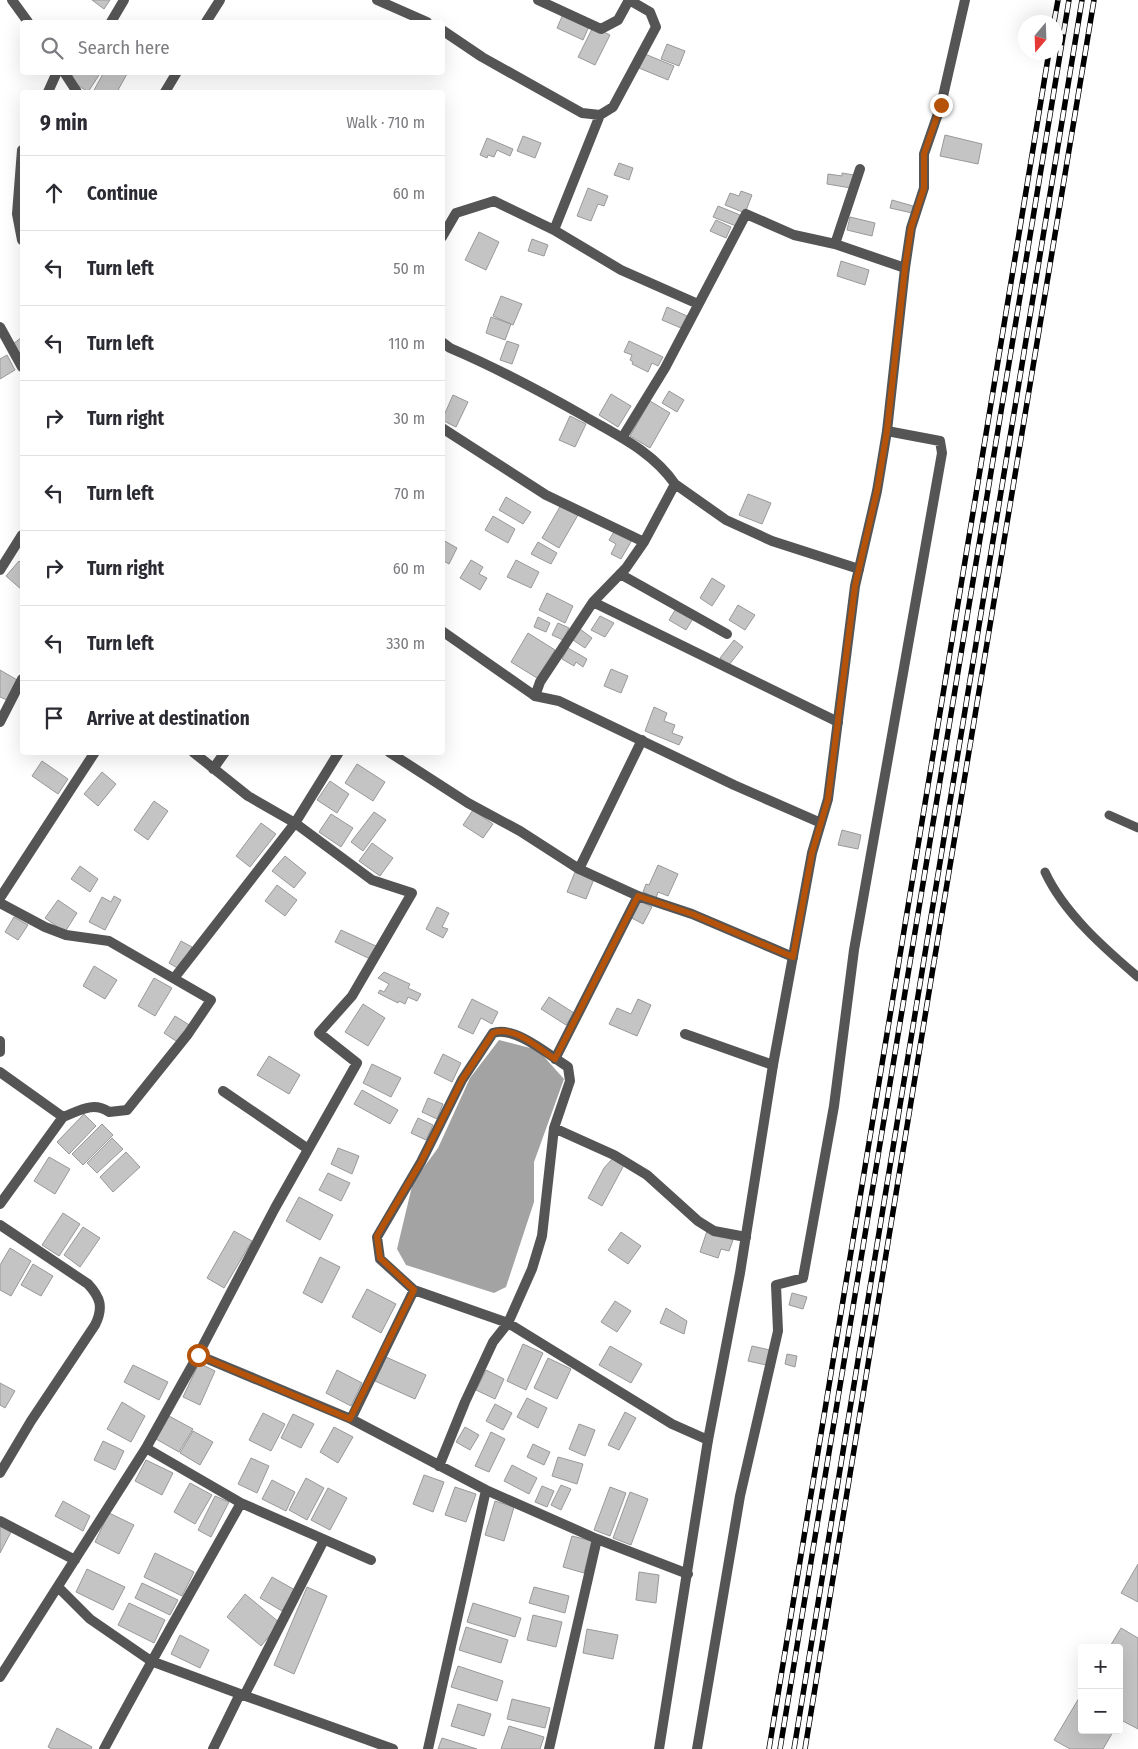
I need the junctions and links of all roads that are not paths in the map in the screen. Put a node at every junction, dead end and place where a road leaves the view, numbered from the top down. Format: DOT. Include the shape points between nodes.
graph roads {
  1 [pos="12,0"];
  2 [pos="124,0"];
  3 [pos="220,0"];
  4 [pos="377,0"];
  5 [pos="538,0"];
  6 [pos="629,0"];
  7 [pos="965,0"];
  8 [pos="27,20"];
  9 [pos="112,20"];
  10 [pos="207,20"];
  11 [pos="422,20"];
  12 [pos="445,32"];
  13 [pos="56,75"];
  14 [pos="66,75"];
  15 [pos="175,75"];
  16 [pos="49,90"];
  17 [pos="76,90"];
  18 [pos="166,90"];
  19 [pos="600,115"];
  20 [pos="860,169"];
  21 [pos="20,176"];
  22 [pos="20,230"];
  23 [pos="554,230"];
  24 [pos="445,232"];
  25 [pos="835,244"];
  26 [pos="905,268"];
  27 [pos="698,304"];
  28 [pos="0,326"];
  29 [pos="445,344"];
  30 [pos="20,363"];
  31 [pos="445,430"];
  32 [pos="887,431"];
  33 [pos="622,438"];
  34 [pos="675,484"];
  35 [pos="20,538"];
  36 [pos="644,542"];
  37 [pos="859,569"];
  38 [pos="0,570"];
  39 [pos="620,574"];
  40 [pos="593,602"];
  41 [pos="445,633"];
  42 [pos="727,634"];
  43 [pos="20,683"];
  44 [pos="535,696"];
  45 [pos="0,722"];
  46 [pos="838,722"];
  47 [pos="642,740"];
  48 [pos="93,755"];
  49 [pos="197,755"];
  50 [pos="223,755"];
  51 [pos="337,755"];
  52 [pos="394,755"];
  53 [pos="213,769"];
  54 [pos="1109,815"];
  55 [pos="295,823"];
  56 [pos="821,823"];
  57 [pos="1138,828"];
  58 [pos="579,869"];
  59 [pos="1045,872"];
  60 [pos="638,896"];
  61 [pos="0,898"];
  62 [pos="0,903"];
  63 [pos="793,957"];
  64 [pos="175,977"];
  65 [pos="1138,978"];
  66 [pos="685,1034"];
  67 [pos="0,1041"];
  68 [pos="0,1052"];
  69 [pos="555,1059"];
  70 [pos="773,1065"];
  71 [pos="0,1072"];
  72 [pos="223,1091"];
  73 [pos="63,1118"];
  74 [pos="554,1128"];
  75 [pos="308,1149"];
  76 [pos="0,1204"];
  77 [pos="0,1225"];
  78 [pos="746,1237"];
  79 [pos="414,1290"];
  80 [pos="508,1323"];
  81 [pos="198,1355"];
  82 [pos="350,1419"];
  83 [pos="708,1440"];
  84 [pos="146,1448"];
  85 [pos="440,1466"];
  86 [pos="0,1473"];
  87 [pos="486,1490"];
  88 [pos="240,1503"];
  89 [pos="0,1521"];
  90 [pos="596,1539"];
  91 [pos="324,1540"];
  92 [pos="75,1560"];
  93 [pos="371,1560"];
  94 [pos="688,1574"];
  95 [pos="58,1587"];
  96 [pos="151,1661"];
  97 [pos="0,1677"];
  98 [pos="242,1695"];
  99 [pos="373,1746"];
  100 [pos="104,1749"];
  101 [pos="213,1749"];
  102 [pos="393,1749"];
  103 [pos="428,1749"];
  104 [pos="549,1749"];
  105 [pos="660,1749"];
  106 [pos="697,1749"];
  1 -- 8 [label="street"];
  2 -- 9 [label="street"];
  3 -- 10 [label="street"];
  4 -- 11 [label="street"];
  5 -- 6 [label="street" via="602,28 618,20"];
  6 -- 19 [label="street" via="650,12 656,27 612,107"];
  7 -- 26 [label="street" via="941,105 924,154 924,188 911,228"];
  12 -- 19 [label="street" via="482,57 582,112"];
  13 -- 16 [label="street"];
  14 -- 17 [label="street"];
  15 -- 18 [label="street"];
  19 -- 23 [label="street"];
  20 -- 25 [label="street"];
  21 -- 22 [label="street" via="17,214"];
  23 -- 24 [label="street" via="494,201 456,213"];
  23 -- 27 [label="street" via="621,270"];
  25 -- 26 [label="street"];
  25 -- 27 [label="street" via="794,236 746,214"];
  26 -- 32 [label="street"];
  27 -- 33 [label="street"];
  28 -- 30 [label="street"];
  29 -- 33 [label="street" via="534,387"];
  31 -- 36 [label="street" via="546,495"];
  32 -- 37 [label="street"];
  32 -- 106 [label="street" via="940,441 942,453 854,950 834,1106 803,1278 776,1285 778,1331 740,1496"];
  33 -- 34 [label="street" via="644,450"];
  34 -- 36 [label="street"];
  34 -- 37 [label="street" via="726,520 756,534"];
  35 -- 38 [label="street"];
  36 -- 39 [label="street"];
  37 -- 46 [label="street"];
  39 -- 40 [label="street"];
  39 -- 42 [label="street"];
  40 -- 44 [label="street" via="540,682"];
  40 -- 46 [label="street"];
  41 -- 44 [label="street"];
  43 -- 45 [label="street"];
  44 -- 47 [label="street" via="559,701"];
  46 -- 56 [label="street" via="828,799"];
  47 -- 56 [label="street"];
  47 -- 58 [label="street"];
  48 -- 61 [label="street"];
  49 -- 53 [label="street"];
  50 -- 53 [label="street"];
  51 -- 55 [label="street"];
  52 -- 58 [label="street"];
  53 -- 55 [label="street" via="248,796"];
  54 -- 57 [label="lane"];
  55 -- 64 [label="street"];
  55 -- 75 [label="street" via="372,880 412,893 352,996 319,1033 356,1063"];
  56 -- 63 [label="street" via="812,853"];
  58 -- 60 [label="street"];
  59 -- 65 [label="lane" via="1051,886 1088,930"];
  60 -- 63 [label="street" via="692,914"];
  60 -- 69 [label="street"];
  62 -- 64 [label="street" via="66,935 108,941"];
  63 -- 70 [label="street"];
  64 -- 73 [label="street" via="211,1000 188,1034 127,1110 109,1112 100,1106 91,1107"];
  66 -- 70 [label="street"];
  67 -- 68 [label="street"];
  69 -- 74 [label="street" via="568,1067 570,1081"];
  69 -- 79 [label="street" via="514,1033 499,1031 493,1033 462,1080 421,1162 377,1236 380,1258"];
  70 -- 78 [label="street"];
  71 -- 73 [label="street"];
  72 -- 75 [label="street"];
  73 -- 76 [label="street"];
  74 -- 78 [label="street" via="647,1175 698,1221 714,1231"];
  74 -- 80 [label="street" via="542,1236 532,1269"];
  75 -- 81 [label="street"];
  77 -- 86 [label="street" via="88,1284 98,1296 100,1314"];
  78 -- 83 [label="street"];
  79 -- 80 [label="street"];
  79 -- 82 [label="street"];
  80 -- 83 [label="street" via="672,1424"];
  80 -- 85 [label="street" via="494,1342 465,1402"];
  81 -- 82 [label="street"];
  81 -- 84 [label="street"];
  82 -- 85 [label="street"];
  83 -- 94 [label="street"];
  84 -- 88 [label="street"];
  84 -- 92 [label="street"];
  85 -- 87 [label="street"];
  87 -- 90 [label="street"];
  87 -- 103 [label="street"];
  88 -- 91 [label="street"];
  88 -- 96 [label="street"];
  89 -- 92 [label="street"];
  90 -- 94 [label="street"];
  90 -- 104 [label="street"];
  91 -- 93 [label="street"];
  91 -- 98 [label="street"];
  92 -- 95 [label="street"];
  94 -- 105 [label="street"];
  95 -- 96 [label="street" via="90,1619"];
  95 -- 97 [label="street"];
  96 -- 98 [label="street"];
  96 -- 100 [label="street"];
  98 -- 99 [label="street"];
  98 -- 101 [label="street"];
  99 -- 102 [label="street"];
}
